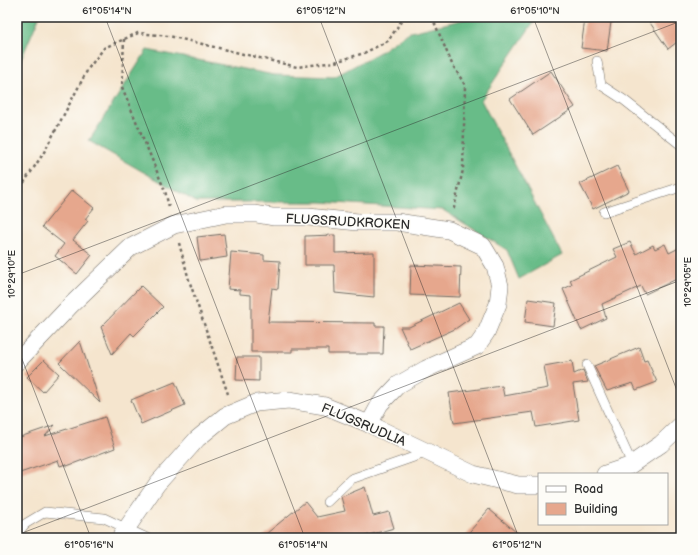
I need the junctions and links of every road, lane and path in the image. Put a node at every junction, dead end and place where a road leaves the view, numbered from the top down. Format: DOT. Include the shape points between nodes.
graph roads {
  1 [pos="404,17"];
  2 [pos="432,17"];
  3 [pos="597,61"];
  4 [pos="681,145"];
  5 [pos="681,187"];
  6 [pos="17,193"];
  7 [pos="604,212"];
  8 [pos="449,230"];
  9 [pos="17,362"];
  10 [pos="587,365"];
  11 [pos="369,424"];
  12 [pos="681,426"];
  13 [pos="428,452"];
  14 [pos="632,464"];
  15 [pos="608,473"];
  16 [pos="538,485"];
  17 [pos="327,502"];
  18 [pos="17,534"];
  19 [pos="123,534"];
  20 [pos="147,538"];
  1 -- 6 [label="path" via="388,41 364,53 335,62 296,67 169,36 138,33 104,48 88,69 43,154"];
  2 -- 8 [label="path" via="452,64 465,85 463,170"];
  3 -- 4 [label="lane" via="601,85"];
  5 -- 7 [label="lane"];
  8 -- 9 [label="street, FLUGSRUDKROKEN" via="396,222 358,222 308,216 273,217 256,214 226,214 174,225 131,247"];
  8 -- 11 [label="street, FLUGSRUDKROKEN" via="483,246 495,266 500,286 498,304 486,333 477,346 398,385 380,404"];
  10 -- 14 [label="lane"];
  11 -- 13 [label="street, FLUGSRUDLIA"];
  11 -- 19 [label="street, FLUGSRUDLIA" via="325,406 289,400 256,403 225,416 197,439 157,484"];
  12 -- 14 [label="street"];
  13 -- 16 [label="street, FLUGSRUDLIA" via="473,474 518,485"];
  13 -- 17 [label="lane" via="351,479"];
  14 -- 15 [label="street"];
  18 -- 19 [label="lane" via="25,524 45,512 104,518"];
  19 -- 20 [label="lane"];
}
